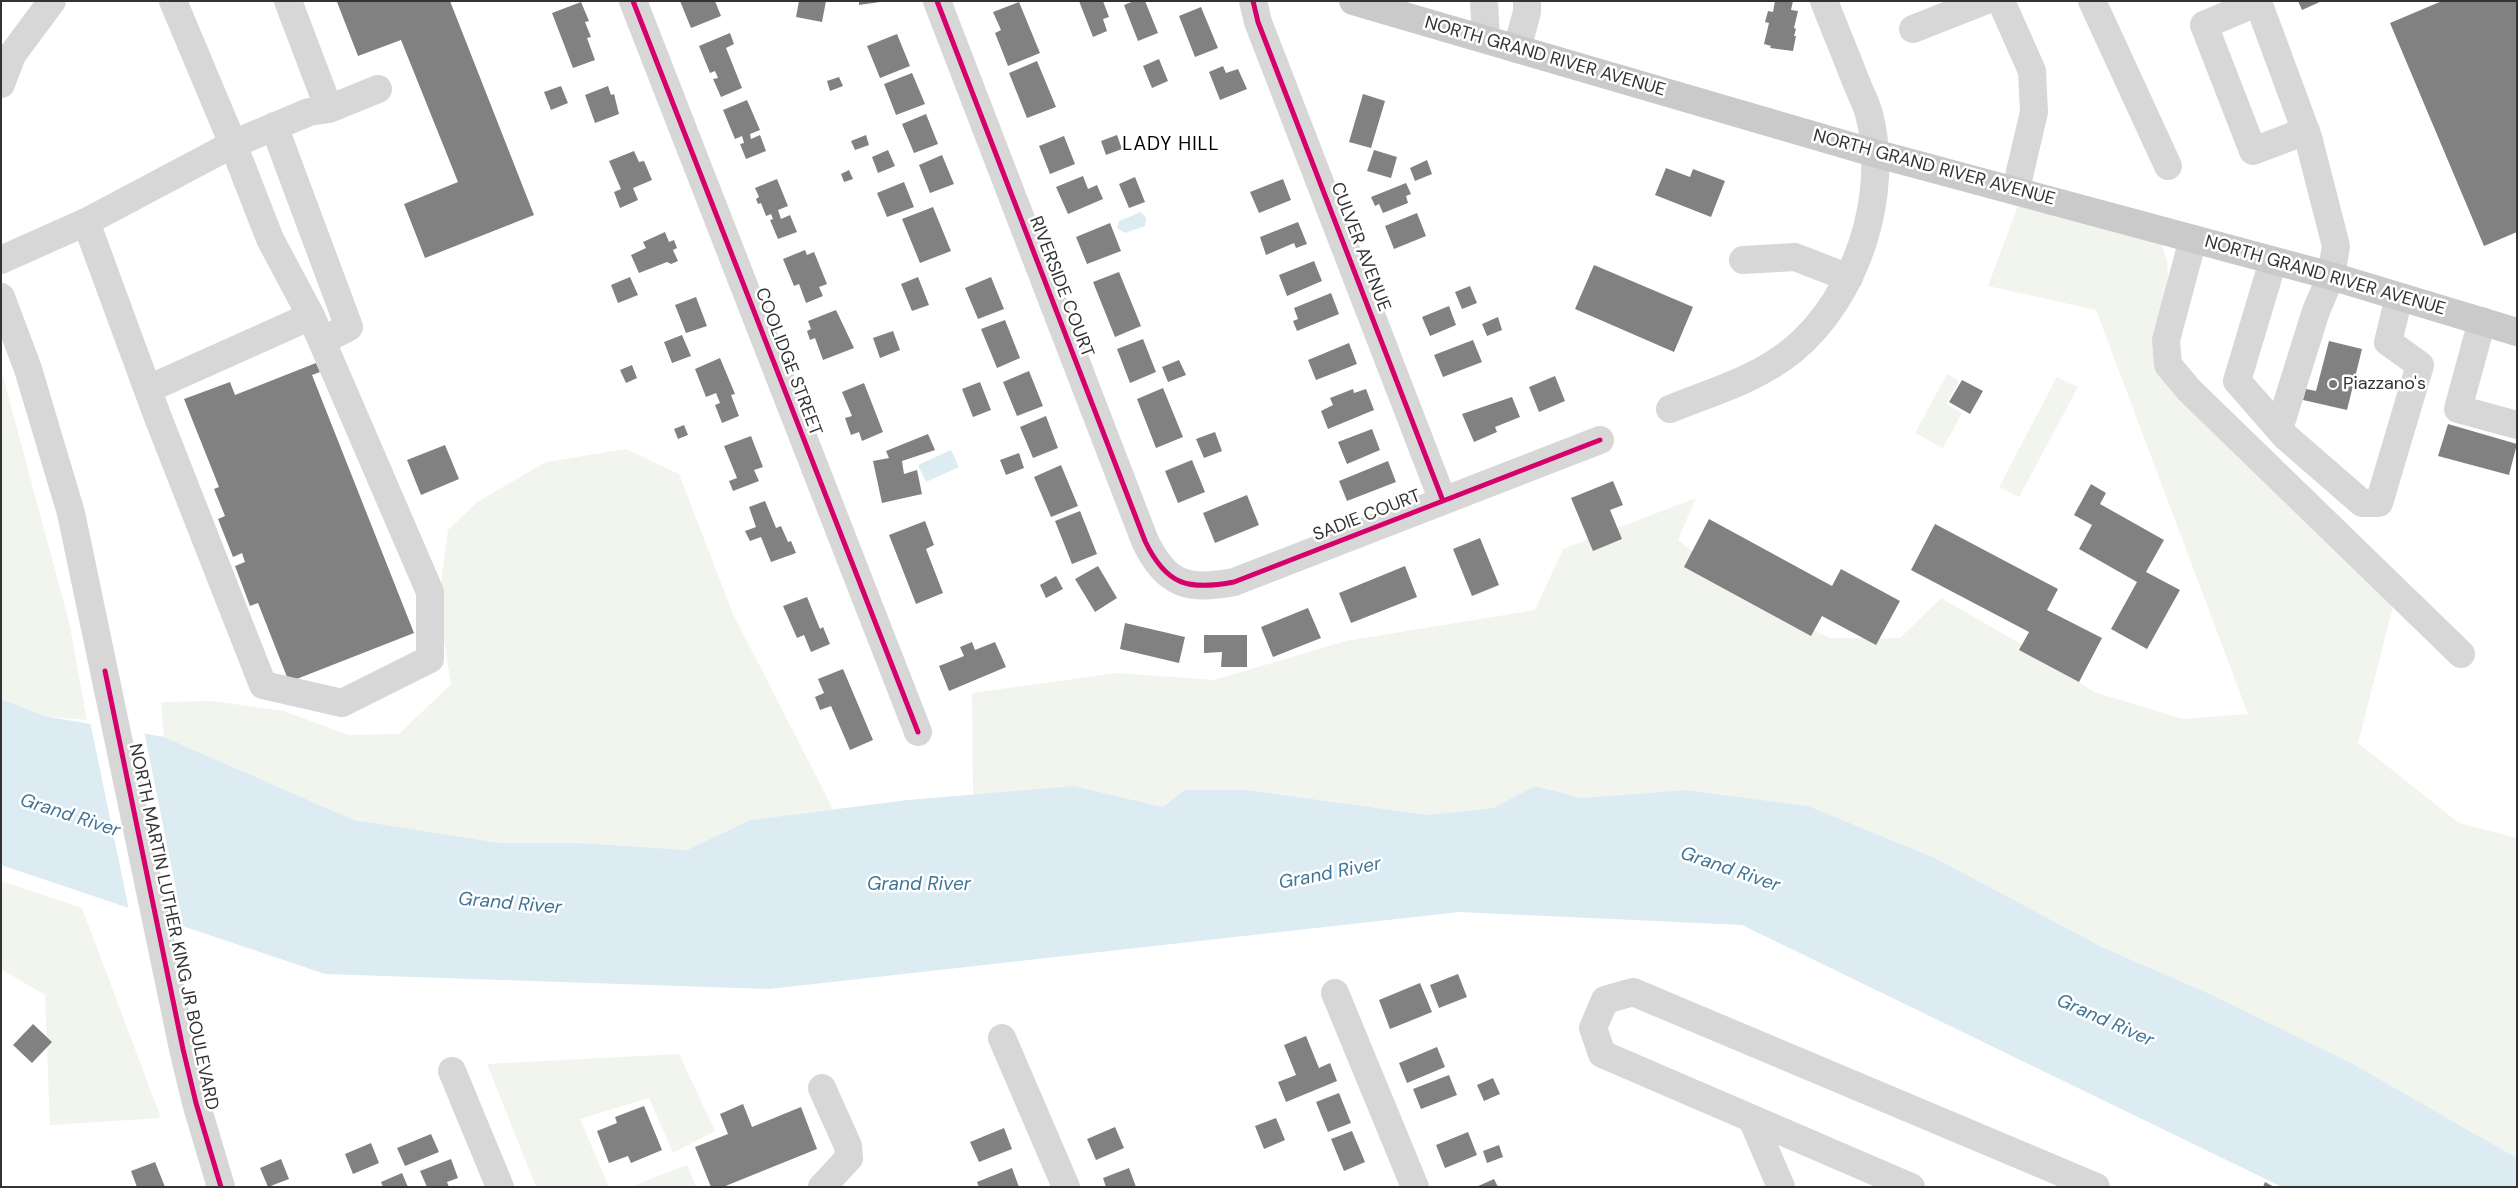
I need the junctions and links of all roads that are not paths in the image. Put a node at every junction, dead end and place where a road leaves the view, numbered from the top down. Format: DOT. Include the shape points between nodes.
graph roads {
  1 [pos="52,1"];
  2 [pos="173,1"];
  3 [pos="288,1"];
  4 [pos="633,1"];
  5 [pos="937,1"];
  6 [pos="1254,1"];
  7 [pos="1353,1"];
  8 [pos="1484,1"];
  9 [pos="1527,1"];
  10 [pos="1824,1"];
  11 [pos="1984,1"];
  12 [pos="2001,1"];
  13 [pos="2092,1"];
  14 [pos="1913,29"];
  15 [pos="1486,39"];
  16 [pos="1517,49"];
  17 [pos="1,84"];
  18 [pos="378,89"];
  19 [pos="329,109"];
  20 [pos="274,126"];
  21 [pos="2306,131"];
  22 [pos="233,144"];
  23 [pos="1874,153"];
  24 [pos="2168,166"];
  25 [pos="2016,190"];
  26 [pos="86,222"];
  27 [pos="2193,238"];
  28 [pos="1,260"];
  29 [pos="1742,260"];
  30 [pos="2273,260"];
  31 [pos="2331,276"];
  32 [pos="1849,278"];
  33 [pos="1,297"];
  34 [pos="2399,297"];
  35 [pos="311,316"];
  36 [pos="2482,321"];
  37 [pos="2517,332"];
  38 [pos="322,341"];
  39 [pos="148,389"];
  40 [pos="1670,408"];
  41 [pos="2517,425"];
  42 [pos="2279,429"];
  43 [pos="1600,440"];
  44 [pos="1444,501"];
  45 [pos="1170,576"];
  46 [pos="2461,654"];
  47 [pos="918,732"];
  48 [pos="1335,993"];
  49 [pos="1002,1038"];
  50 [pos="452,1070"];
  51 [pos="822,1088"];
  52 [pos="1752,1119"];
  53 [pos="221,1187"];
  54 [pos="500,1187"];
  55 [pos="822,1187"];
  56 [pos="1066,1187"];
  57 [pos="1415,1187"];
  58 [pos="1781,1187"];
  59 [pos="1911,1187"];
  60 [pos="2096,1187"];
  1 -- 17 [label="street" via="12,55"];
  2 -- 22 [label="street"];
  3 -- 19 [label="street"];
  4 -- 47 [label="street, COOLIDGE STREET"];
  5 -- 45 [label="street, RIVERSIDE COURT" via="1144,541 1153,558"];
  6 -- 44 [label="street, CULVER AVENUE" via="1258,22"];
  7 -- 15 [label="main road, NORTH GRAND RIVER AVENUE"];
  8 -- 15 [label="street"];
  9 -- 16 [label="street"];
  10 -- 23 [label="street" via="1869,114"];
  11 -- 14 [label="street"];
  12 -- 25 [label="street" via="2032,71 2034,112"];
  13 -- 24 [label="street"];
  15 -- 16 [label="main road, NORTH GRAND RIVER AVENUE"];
  16 -- 23 [label="main road, NORTH GRAND RIVER AVENUE"];
  18 -- 19 [label="street"];
  19 -- 20 [label="street" via="309,112"];
  20 -- 22 [label="street"];
  20 -- 38 [label="street" via="349,327"];
  21 -- 21 [label="street" via="2253,151 2204,25 2258,2"];
  21 -- 31 [label="street" via="2336,246"];
  22 -- 26 [label="street"];
  22 -- 35 [label="street" via="270,240"];
  23 -- 25 [label="main road, NORTH GRAND RIVER AVENUE"];
  23 -- 32 [label="street" via="1876,192"];
  25 -- 27 [label="main road, NORTH GRAND RIVER AVENUE"];
  26 -- 28 [label="street"];
  26 -- 39 [label="street"];
  27 -- 30 [label="main road, NORTH GRAND RIVER AVENUE"];
  27 -- 46 [label="street" via="2166,340 2168,365 2189,390"];
  29 -- 32 [label="street" via="1795,257"];
  30 -- 31 [label="main road, NORTH GRAND RIVER AVENUE"];
  30 -- 42 [label="street" via="2237,381"];
  31 -- 34 [label="main road, NORTH GRAND RIVER AVENUE"];
  31 -- 42 [label="street" via="2316,311"];
  32 -- 40 [label="street" via="1820,324 1792,350 1740,381"];
  33 -- 53 [label="street, NORTH MARTIN LUTHER KING JR BOULEVARD" via="28,369 70,512 183,1050"];
  34 -- 36 [label="main road, NORTH GRAND RIVER AVENUE"];
  34 -- 42 [label="street" via="2388,342 2420,365 2379,502 2362,503"];
  35 -- 38 [label="street"];
  35 -- 39 [label="street"];
  36 -- 37 [label="main road, NORTH GRAND RIVER AVENUE"];
  36 -- 41 [label="street" via="2458,409"];
  38 -- 39 [label="street" via="430,592 430,659 342,703 263,685"];
  43 -- 44 [label="street, SADIE COURT"];
  44 -- 45 [label="street, SADIE COURT" via="1234,582 1210,587 1190,586"];
  48 -- 57 [label="street"];
  49 -- 56 [label="street"];
  50 -- 54 [label="street"];
  51 -- 55 [label="street" via="848,1146 849,1158"];
  52 -- 58 [label="street"];
  52 -- 59 [label="street"];
  52 -- 60 [label="street" via="1602,1054 1593,1028 1605,1000 1633,992"];
}
